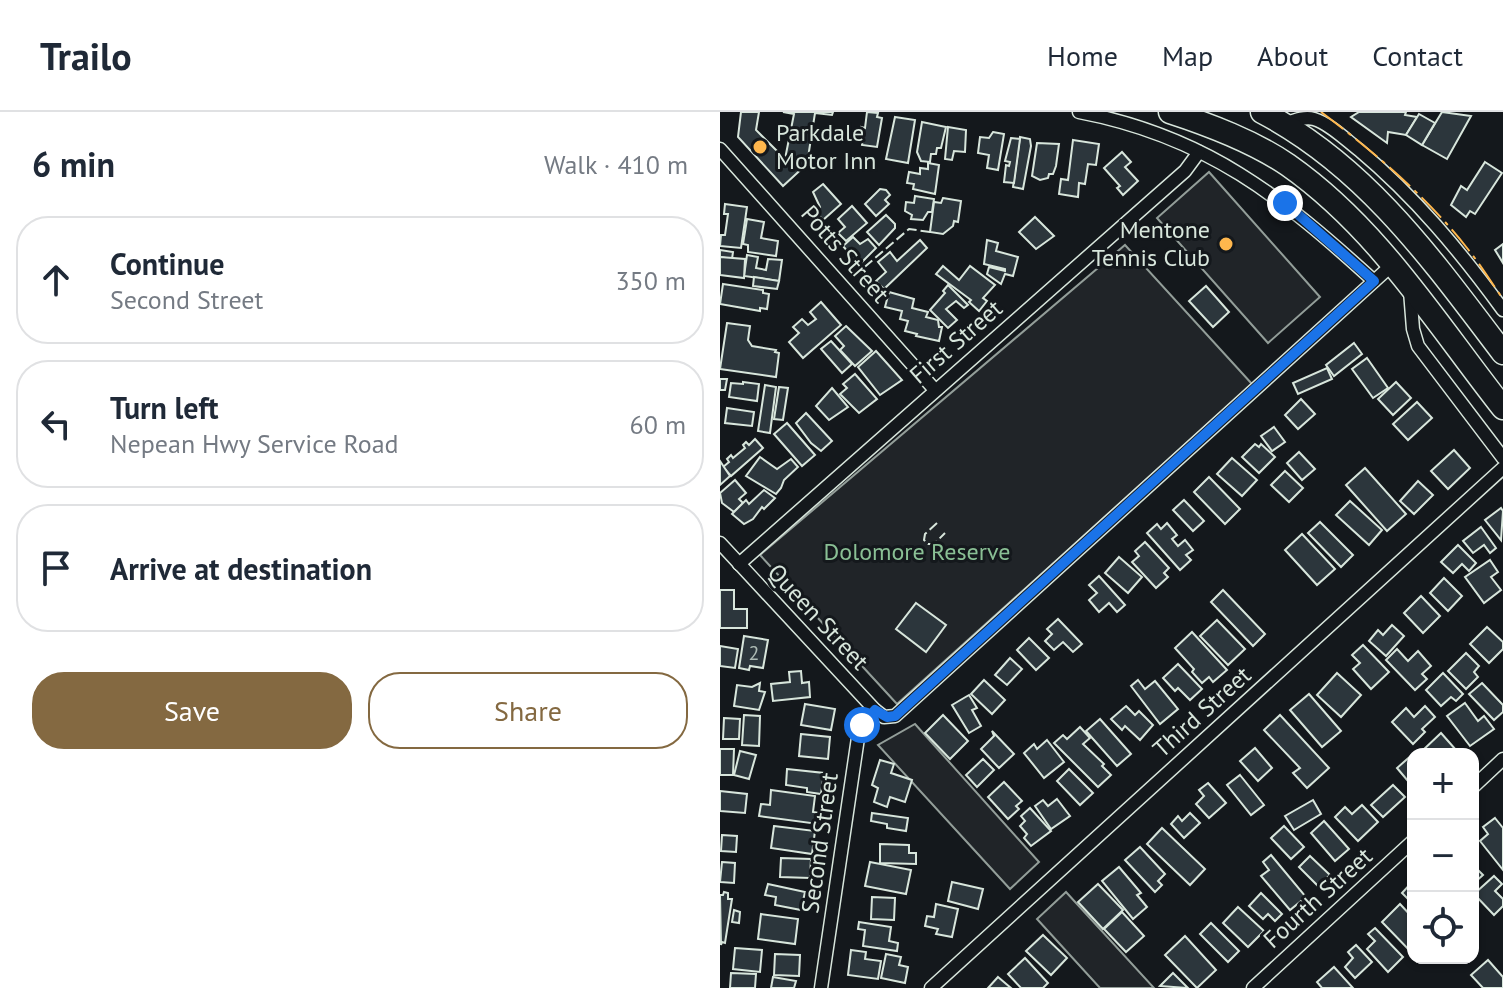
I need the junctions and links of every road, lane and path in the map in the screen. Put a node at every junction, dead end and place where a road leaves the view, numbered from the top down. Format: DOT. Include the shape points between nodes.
graph roads {
  1 [pos="1079,112"];
  2 [pos="1262,112"];
  3 [pos="1190,115"];
  4 [pos="1285,118"];
  5 [pos="720,149"];
  6 [pos="1199,152"];
  7 [pos="1376,164"];
  8 [pos="1380,200"];
  9 [pos="1393,264"];
  10 [pos="1374,281"];
  11 [pos="1410,285"];
  12 [pos="1503,310"];
  13 [pos="1503,353"];
  14 [pos="935,390"];
  15 [pos="1503,408"];
  16 [pos="1503,458"];
  17 [pos="1503,468"];
  18 [pos="720,543"];
  19 [pos="739,564"];
  20 [pos="875,710"];
  21 [pos="1503,759"];
  22 [pos="1479,781"];
  23 [pos="1407,847"];
  24 [pos="821,988"];
  25 [pos="931,988"];
  26 [pos="1253,988"];
  1 -- 6 [label="street"];
  2 -- 4 [label="highway"];
  3 -- 9 [label="highway" via="1285,163 1353,219"];
  4 -- 7 [label="street" via="1316,120"];
  4 -- 8 [label="highway"];
  5 -- 14 [label="street, Potts Street"];
  6 -- 10 [label="street" via="1285,203"];
  6 -- 14 [label="street, First Street" via="1185,171"];
  7 -- 8 [label="street"];
  7 -- 12 [label="street" via="1430,217"];
  8 -- 13 [label="highway"];
  9 -- 10 [label="street"];
  9 -- 11 [label="highway"];
  10 -- 20 [label="street, Queen Street" via="895,716"];
  11 -- 15 [label="highway"];
  11 -- 16 [label="street" via="1417,343"];
  14 -- 19 [label="street, First Street"];
  17 -- 25 [label="street, Third Street"];
  18 -- 19 [label="street, Queen Street"];
  19 -- 20 [label="street, Queen Street"];
  20 -- 24 [label="street, Second Street" via="859,731"];
  21 -- 22 [label="street"];
  23 -- 26 [label="street, Fourth Street"];
}
